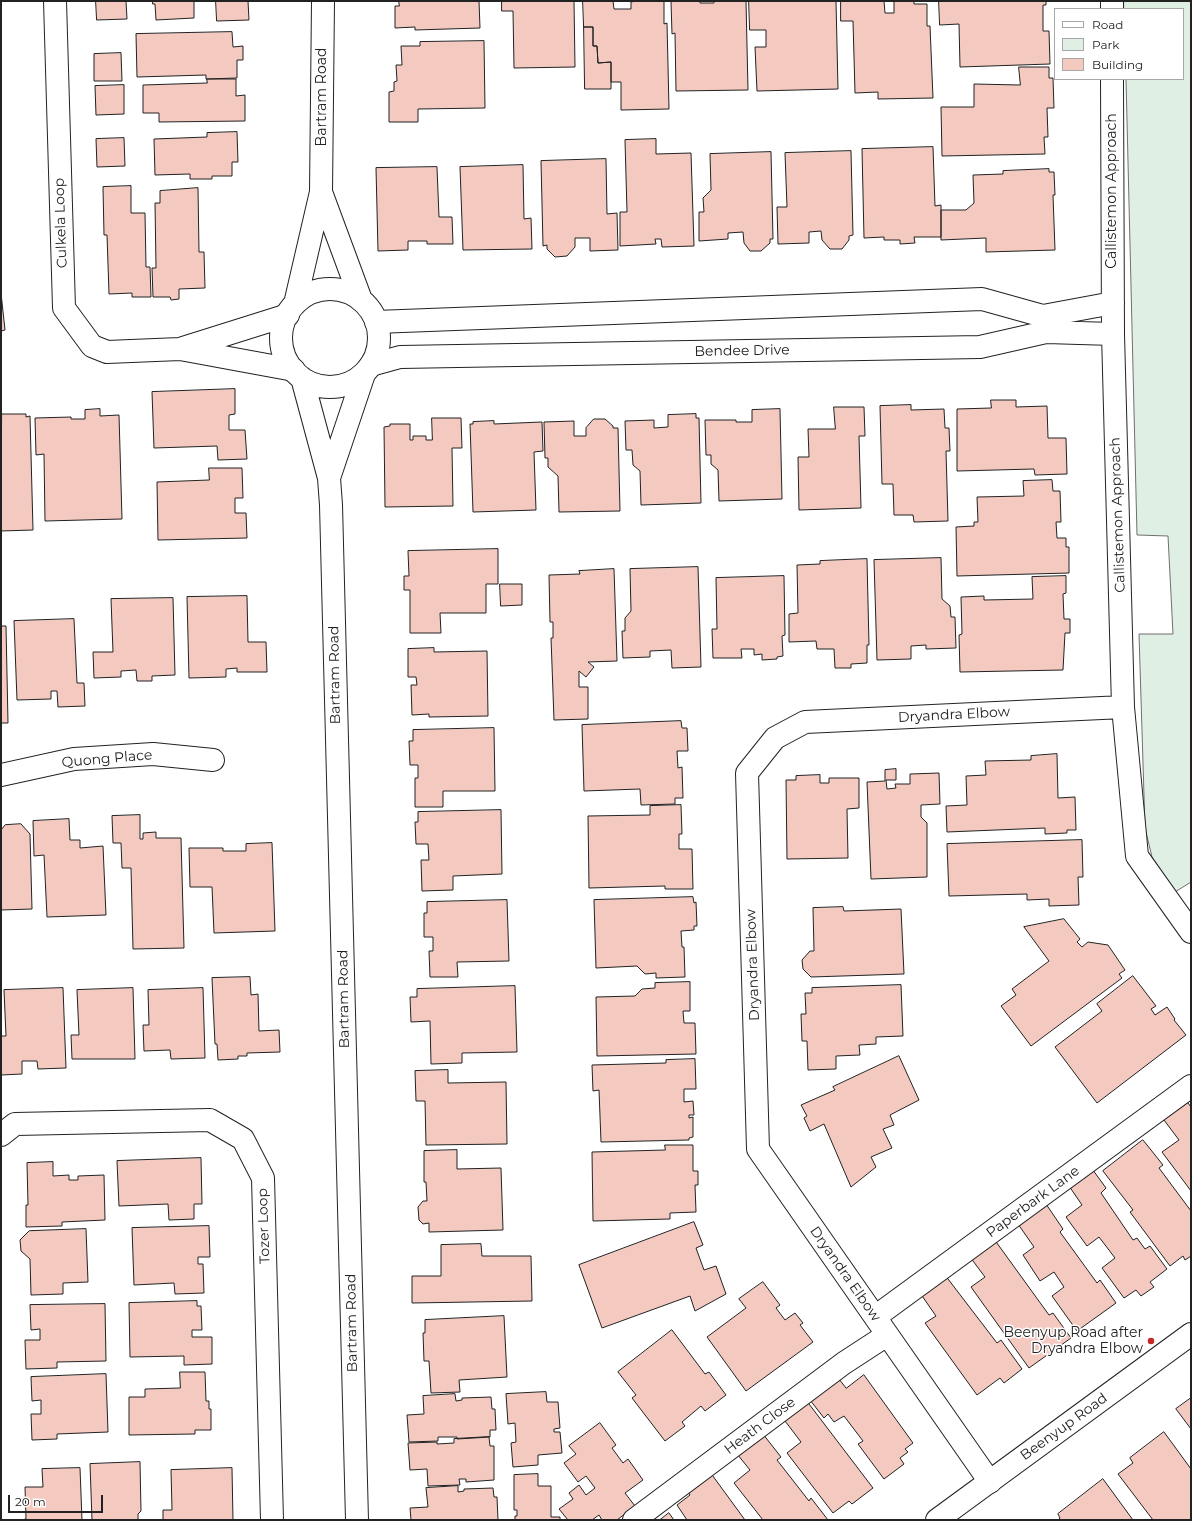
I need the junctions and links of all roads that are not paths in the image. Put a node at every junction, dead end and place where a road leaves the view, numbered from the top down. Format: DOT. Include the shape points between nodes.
graph roads {
  1 [pos="55,1"];
  2 [pos="323,1"];
  3 [pos="1112,80"];
  4 [pos="321,192"];
  5 [pos="361,300"];
  6 [pos="1113,303"];
  7 [pos="291,310"];
  8 [pos="376,322"];
  9 [pos="1113,334"];
  10 [pos="180,349"];
  11 [pos="368,370"];
  12 [pos="298,374"];
  13 [pos="329,478"];
  14 [pos="1123,707"];
  15 [pos="213,760"];
  16 [pos="1,775"];
  17 [pos="1191,932"];
  18 [pos="1191,1086"];
  19 [pos="1,1135"];
  20 [pos="881,1326"];
  21 [pos="1191,1334"];
  22 [pos="990,1482"];
  23 [pos="272,1520"];
  24 [pos="358,1520"];
  25 [pos="634,1520"];
  26 [pos="937,1520"];
  1 -- 10 [label="street, Culkela Loop" via="64,308 92,346 108,352"];
  2 -- 4 [label="street, Bartram Road"];
  3 -- 6 [label="street, Callistemon Approach"];
  4 -- 5 [label="street, Bartram Road"];
  4 -- 7 [label="street, Bartram Road"];
  5 -- 7 [label="street" via="348,293 327,290 306,296"];
  5 -- 8 [label="street"];
  6 -- 8 [label="street" via="1043,316 982,299"];
  6 -- 9 [label="street, Callistemon Approach"];
  7 -- 10 [label="street, Culkela Loop"];
  7 -- 12 [label="street" via="283,327 283,350"];
  8 -- 11 [label="street" via="378,352"];
  9 -- 11 [label="street, Bendee Drive" via="1046,332 980,347 400,356"];
  9 -- 14 [label="street, Callistemon Approach"];
  10 -- 12 [label="street, Culkela Loop"];
  11 -- 12 [label="street" via="350,384 334,387 317,385"];
  11 -- 13 [label="street, Bartram Road"];
  12 -- 13 [label="street, Bartram Road"];
  13 -- 24 [label="street, Bartram Road"];
  14 -- 17 [label="street, Callistemon Approach" via="1137,856"];
  14 -- 20 [label="street, Dryandra Elbow" via="805,722 775,738 747,773 758,1149"];
  15 -- 16 [label="street, Quong Place" via="145,754 74,759"];
  18 -- 20 [label="street, Paperbark Lane"];
  19 -- 23 [label="street, Tozer Loop" via="15,1124 210,1120 243,1139 263,1178"];
  20 -- 22 [label="street, Dryandra Elbow"];
  20 -- 25 [label="street, Heath Close" via="844,1363"];
  21 -- 22 [label="street, Beenyup Road"];
  22 -- 26 [label="street, Beenyup Road"];
}
